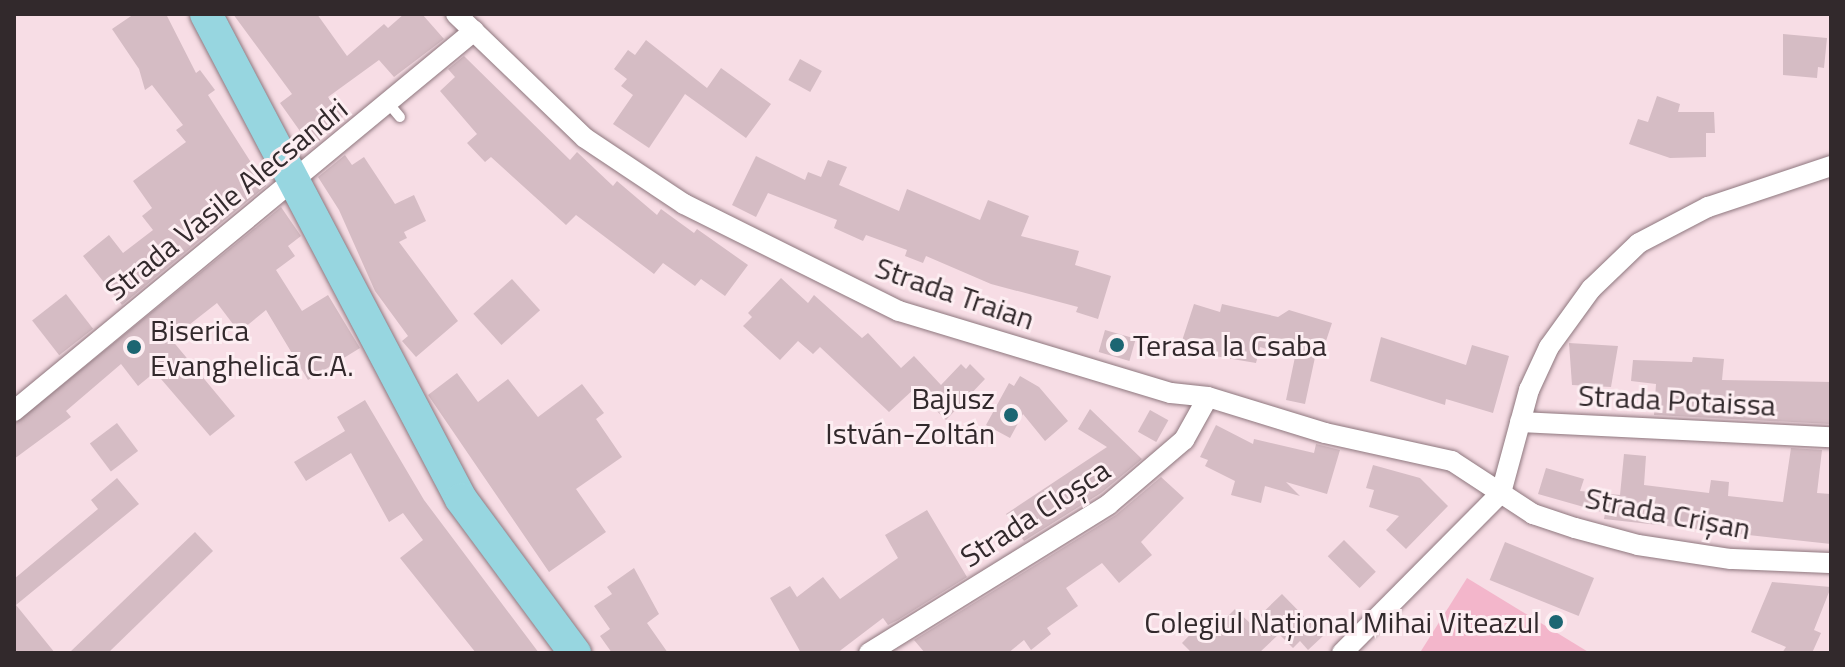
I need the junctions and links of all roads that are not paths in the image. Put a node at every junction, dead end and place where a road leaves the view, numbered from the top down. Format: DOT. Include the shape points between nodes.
graph roads {
  1 [pos="206,14"];
  2 [pos="456,14"];
  3 [pos="474,31"];
  4 [pos="1831,166"];
  5 [pos="294,185"];
  6 [pos="1208,397"];
  7 [pos="14,411"];
  8 [pos="1520,422"];
  9 [pos="1831,437"];
  10 [pos="1501,493"];
  11 [pos="1831,563"];
  12 [pos="575,653"];
  13 [pos="869,653"];
  14 [pos="1342,653"];
  1 -- 5 [label="main road"];
  2 -- 3 [label="street, Strada Traian"];
  3 -- 5 [label="street, Strada Vasile Alecsandri" via="394,111"];
  3 -- 6 [label="street, Strada Traian" via="585,138 684,204 788,260 899,311 1171,393"];
  4 -- 8 [label="street" via="1708,207 1639,243 1591,289 1549,347"];
  5 -- 7 [label="street, Strada Vasile Alecsandri"];
  5 -- 12 [label="main road" via="461,499"];
  6 -- 10 [label="street, Strada Traian" via="1325,433 1452,461"];
  6 -- 13 [label="street, Strada Cloșca" via="1184,440 1109,504"];
  8 -- 9 [label="street, Strada Potaissa"];
  8 -- 10 [label="street"];
  10 -- 11 [label="street, Strada Crișan" via="1533,514 1638,545 1731,559"];
  10 -- 14 [label="street"];
}
